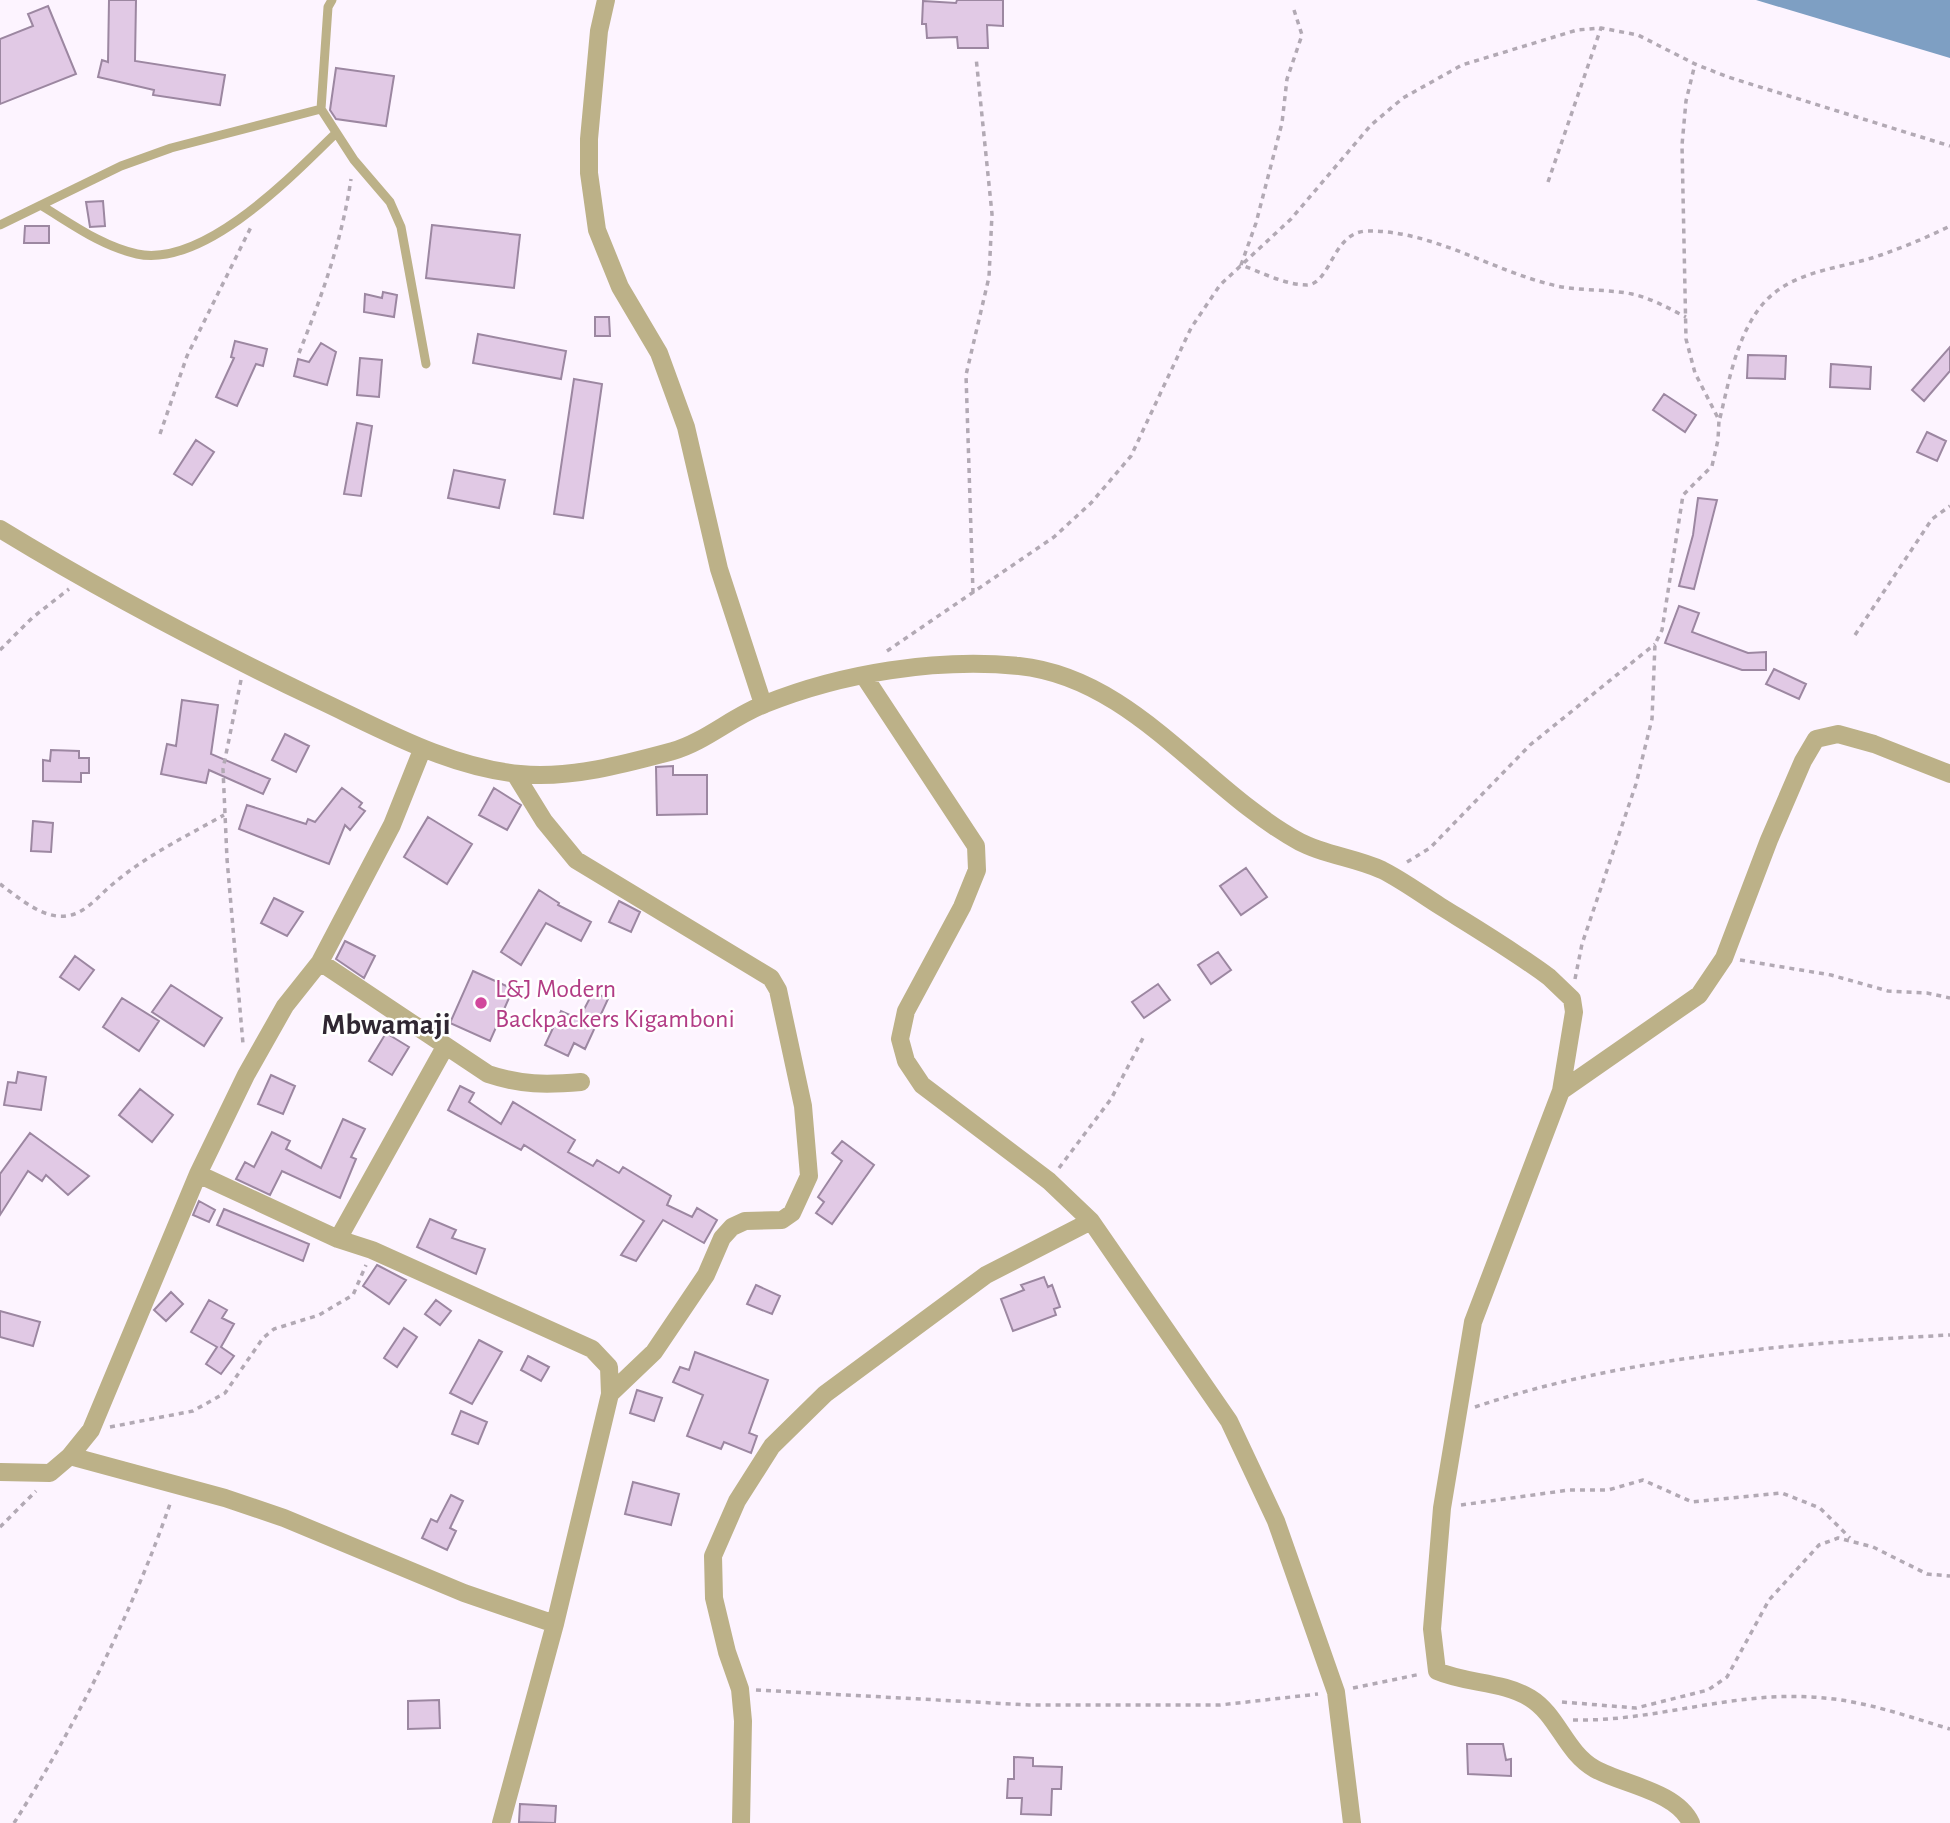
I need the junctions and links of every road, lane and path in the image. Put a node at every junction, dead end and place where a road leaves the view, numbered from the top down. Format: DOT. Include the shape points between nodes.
graph roads {
  1 [pos="332,0"];
  2 [pos="606,0"];
  3 [pos="1294,10"];
  4 [pos="1601,28"];
  5 [pos="976,57"];
  6 [pos="1695,64"];
  7 [pos="321,109"];
  8 [pos="336,133"];
  9 [pos="1950,146"];
  10 [pos="354,160"];
  11 [pos="1548,182"];
  12 [pos="261,202"];
  13 [pos="42,206"];
  14 [pos="0,225"];
  15 [pos="1950,226"];
  16 [pos="1241,265"];
  17 [pos="1686,317"];
  18 [pos="299,353"];
  19 [pos="426,364"];
  20 [pos="1719,420"];
  21 [pos="160,435"];
  22 [pos="1950,506"];
  23 [pos="0,528"];
  24 [pos="83,579"];
  25 [pos="973,593"];
  26 [pos="1856,635"];
  27 [pos="1655,644"];
  28 [pos="0,650"];
  29 [pos="244,664"];
  30 [pos="864,676"];
  31 [pos="763,704"];
  32 [pos="422,750"];
  33 [pos="515,774"];
  34 [pos="1950,774"];
  35 [pos="225,815"];
  36 [pos="1381,870"];
  37 [pos="0,884"];
  38 [pos="1724,958"];
  39 [pos="320,962"];
  40 [pos="1950,998"];
  41 [pos="1572,999"];
  42 [pos="1143,1038"];
  43 [pos="445,1047"];
  44 [pos="246,1075"];
  45 [pos="581,1082"];
  46 [pos="1561,1091"];
  47 [pos="198,1174"];
  48 [pos="1049,1181"];
  49 [pos="1091,1221"];
  50 [pos="338,1239"];
  51 [pos="372,1250"];
  52 [pos="1950,1335"];
  53 [pos="610,1394"];
  54 [pos="1457,1414"];
  55 [pos="91,1430"];
  56 [pos="70,1456"];
  57 [pos="0,1472"];
  58 [pos="50,1473"];
  59 [pos="176,1483"];
  60 [pos="1442,1508"];
  61 [pos="0,1527"];
  62 [pos="1850,1539"];
  63 [pos="1950,1576"];
  64 [pos="555,1623"];
  65 [pos="1437,1671"];
  66 [pos="740,1689"];
  67 [pos="1336,1692"];
  68 [pos="1531,1698"];
  69 [pos="1553,1720"];
  70 [pos="1950,1728"];
  71 [pos="14,1823"];
  72 [pos="501,1823"];
  73 [pos="741,1823"];
  74 [pos="1352,1823"];
  75 [pos="1692,1823"];
  1 -- 7 [label="lane"];
  2 -- 31 [label="street" via="598,31 589,139 597,230 621,287 659,353 686,427 719,569"];
  3 -- 16 [label="path" via="1302,35 1287,79 1282,123 1256,223"];
  4 -- 6 [label="path" via="1638,35"];
  4 -- 11 [label="path"];
  4 -- 16 [label="path" via="1511,47 1462,65 1403,98 1371,125 1291,219"];
  5 -- 25 [label="path" via="992,214 989,277 966,375"];
  6 -- 9 [label="path"];
  6 -- 17 [label="path" via="1682,145"];
  7 -- 8 [label="lane"];
  7 -- 13 [label="lane" via="172,148 121,166"];
  8 -- 10 [label="lane"];
  8 -- 12 [label="lane"];
  10 -- 18 [label="path" via="346,214 327,284"];
  10 -- 19 [label="lane" via="390,202 401,227"];
  12 -- 13 [label="lane" via="198,244 167,255 138,254 102,243"];
  12 -- 21 [label="path" via="236,262 203,319"];
  13 -- 14 [label="lane"];
  15 -- 20 [label="path" via="1879,256 1819,270 1775,293 1752,319 1737,350"];
  16 -- 17 [label="path" via="1292,284 1310,285 1320,279 1348,237 1364,231 1391,233 1422,239 1557,286 1631,294"];
  16 -- 25 [label="path" via="1220,285 1191,328 1131,456 1054,537"];
  17 -- 20 [label="path" via="1695,373"];
  20 -- 27 [label="path" via="1712,466 1683,495 1662,629"];
  22 -- 26 [label="path" via="1932,519"];
  23 -- 24 [label="street"];
  24 -- 28 [label="path" via="32,618"];
  24 -- 29 [label="street"];
  25 -- 30 [label="path" via="881,655"];
  27 -- 36 [label="path" via="1530,745 1430,848 1414,860"];
  27 -- 41 [label="path" via="1652,719 1646,745 1582,944"];
  29 -- 32 [label="street"];
  29 -- 35 [label="path" via="223,769"];
  30 -- 31 [label="street"];
  30 -- 36 [label="street" via="973,665 1057,673 1095,689 1152,728 1242,804 1303,844"];
  30 -- 48 [label="street" via="976,846 977,870 962,907 906,1010 900,1039 905,1061 922,1085"];
  31 -- 33 [label="street" via="679,749 548,776"];
  32 -- 33 [label="street"];
  32 -- 39 [label="street" via="392,825"];
  33 -- 53 [label="street" via="544,821 576,860 771,978 778,990 803,1106 808,1176 792,1213 782,1220 745,1221 732,1227 654,1352"];
  34 -- 38 [label="street" via="1850,737 1838,734 1816,739 1774,829"];
  35 -- 37 [label="path" via="153,854 83,911 65,916 44,913"];
  35 -- 44 [label="path"];
  36 -- 41 [label="street" via="1526,960"];
  38 -- 40 [label="path" via="1831,975 1888,991"];
  38 -- 46 [label="street" via="1699,995"];
  39 -- 43 [label="street"];
  39 -- 44 [label="street" via="285,1006"];
  41 -- 46 [label="street" via="1574,1012"];
  42 -- 48 [label="path" via="1111,1099"];
  43 -- 45 [label="street" via="488,1074 516,1083"];
  43 -- 50 [label="street"];
  44 -- 47 [label="street"];
  46 -- 54 [label="street" via="1474,1322"];
  47 -- 50 [label="street"];
  47 -- 55 [label="street"];
  48 -- 49 [label="street"];
  49 -- 66 [label="street" via="986,1275 825,1394 772,1446 737,1502 713,1556 714,1598"];
  49 -- 67 [label="street" via="1229,1421 1276,1521"];
  50 -- 51 [label="street"];
  51 -- 53 [label="street" via="592,1349 609,1367"];
  51 -- 55 [label="path" via="353,1295 319,1315 274,1329 262,1338 225,1393 193,1411"];
  52 -- 54 [label="path" via="1824,1341 1735,1352 1613,1373 1503,1398"];
  53 -- 64 [label="street"];
  54 -- 60 [label="street"];
  55 -- 56 [label="street"];
  56 -- 58 [label="street"];
  56 -- 59 [label="street"];
  57 -- 58 [label="street"];
  58 -- 61 [label="path"];
  59 -- 64 [label="street" via="284,1518 464,1594"];
  59 -- 71 [label="path" via="145,1569 111,1642 66,1734"];
  60 -- 62 [label="path" via="1569,1490 1608,1490 1643,1480 1692,1502 1782,1493 1821,1508"];
  60 -- 65 [label="street" via="1432,1629"];
  62 -- 63 [label="path" via="1927,1574"];
  62 -- 68 [label="path" via="1819,1545 1769,1600 1727,1677 1708,1690 1636,1708"];
  64 -- 72 [label="street"];
  65 -- 67 [label="path"];
  65 -- 68 [label="street"];
  66 -- 67 [label="path" via="1029,1705 1220,1705"];
  66 -- 73 [label="street"];
  67 -- 74 [label="street"];
  68 -- 69 [label="street"];
  69 -- 70 [label="path" via="1603,1720 1739,1700 1809,1696 1879,1706"];
  69 -- 75 [label="street" via="1576,1754 1592,1768 1671,1801"];
}
